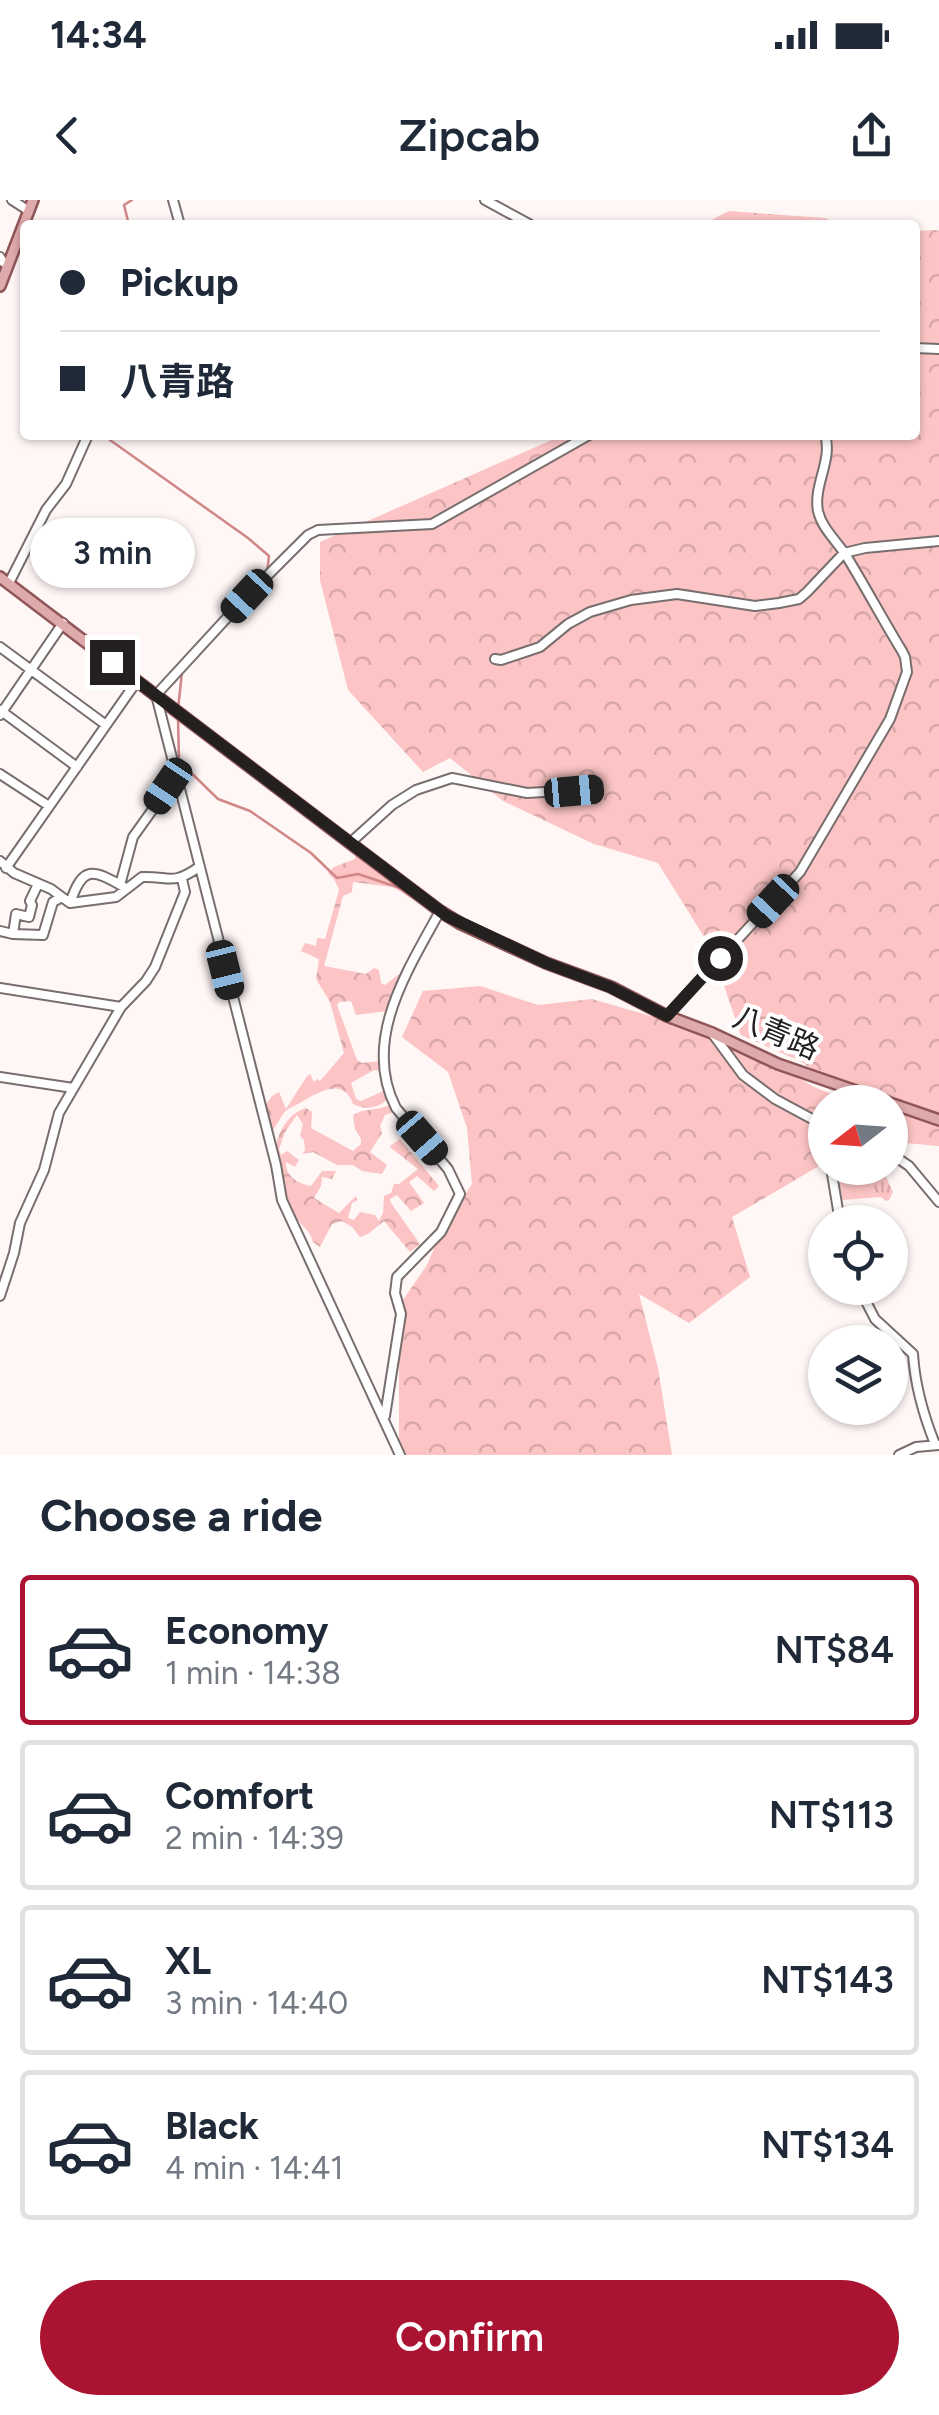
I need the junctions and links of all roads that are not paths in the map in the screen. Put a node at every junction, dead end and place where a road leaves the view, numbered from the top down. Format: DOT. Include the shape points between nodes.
graph roads {
  1 [pos="12,200"];
  2 [pos="33,200"];
  3 [pos="485,200"];
  4 [pos="29,211"];
  5 [pos="24,220"];
  6 [pos="522,220"];
  7 [pos="20,229"];
  8 [pos="4,261"];
  9 [pos="0,286"];
  10 [pos="86,440"];
  11 [pos="580,440"];
  12 [pos="826,440"];
  13 [pos="939,541"];
  14 [pos="844,553"];
  15 [pos="4,580"];
  16 [pos="63,624"];
  17 [pos="0,647"];
  18 [pos="495,658"];
  19 [pos="31,670"];
  20 [pos="136,681"];
  21 [pos="156,695"];
  22 [pos="1,712"];
  23 [pos="106,725"];
  24 [pos="77,767"];
  25 [pos="0,774"];
  26 [pos="176,776"];
  27 [pos="595,789"];
  28 [pos="50,806"];
  29 [pos="350,843"];
  30 [pos="3,864"];
  31 [pos="199,868"];
  32 [pos="182,879"];
  33 [pos="38,884"];
  34 [pos="124,886"];
  35 [pos="60,898"];
  36 [pos="70,903"];
  37 [pos="440,910"];
  38 [pos="0,930"];
  39 [pos="13,934"];
  40 [pos="0,988"];
  41 [pos="121,1007"];
  42 [pos="667,1016"];
  43 [pos="712,1033"];
  44 [pos="0,1077"];
  45 [pos="838,1085"];
  46 [pos="73,1088"];
  47 [pos="908,1109"];
  48 [pos="808,1118"];
  49 [pos="939,1120"];
  50 [pos="908,1165"];
  51 [pos="939,1202"];
  52 [pos="0,1296"];
  53 [pos="868,1305"];
  54 [pos="385,1421"];
  55 [pos="937,1444"];
  56 [pos="904,1454"];
  57 [pos="400,1455"];
  1 -- 4 [label="street"];
  2 -- 4 [label="main road"];
  3 -- 6 [label="street"];
  4 -- 5 [label="main road"];
  7 -- 8 [label="main road"];
  8 -- 9 [label="main road"];
  10 -- 15 [label="street" via="66,484"];
  11 -- 21 [label="street" via="432,524 308,535"];
  12 -- 14 [label="street" via="818,513"];
  13 -- 14 [label="street"];
  14 -- 18 [label="street" via="798,599 755,606 678,594 632,600 590,612 540,647"];
  14 -- 42 [label="street" via="905,657 907,672 890,719 800,872"];
  15 -- 16 [label="main road, 八青路"];
  16 -- 19 [label="street"];
  16 -- 20 [label="main road, 八青路"];
  17 -- 19 [label="street"];
  19 -- 22 [label="street"];
  19 -- 23 [label="street"];
  20 -- 21 [label="main road, 八青路"];
  20 -- 23 [label="street"];
  21 -- 26 [label="street"];
  21 -- 29 [label="main road, 八青路"];
  22 -- 24 [label="street"];
  23 -- 24 [label="street"];
  24 -- 28 [label="street"];
  25 -- 28 [label="street"];
  26 -- 31 [label="street"];
  26 -- 34 [label="street" via="133,837"];
  27 -- 29 [label="street" via="527,793 452,778 392,805"];
  28 -- 30 [label="street"];
  29 -- 37 [label="main road, 八青路"];
  30 -- 33 [label="street"];
  31 -- 32 [label="street"];
  31 -- 54 [label="street" via="282,1200"];
  32 -- 34 [label="street" via="142,877"];
  32 -- 41 [label="street" via="185,892 155,967"];
  33 -- 35 [label="street"];
  33 -- 39 [label="street" via="29,917 16,914"];
  34 -- 36 [label="street" via="116,896"];
  34 -- 36 [label="street" via="87,874"];
  35 -- 36 [label="street"];
  35 -- 39 [label="street" via="43,935"];
  37 -- 42 [label="main road, 八青路"];
  37 -- 54 [label="street" via="397,990 383,1056 396,1108 448,1169 460,1194 441,1232 397,1277 394,1293 402,1314"];
  38 -- 39 [label="street"];
  40 -- 41 [label="street"];
  41 -- 46 [label="street"];
  42 -- 43 [label="main road, 八青路"];
  43 -- 45 [label="main road, 八青路"];
  43 -- 48 [label="street" via="743,1075"];
  44 -- 46 [label="street"];
  46 -- 52 [label="street" via="20,1223"];
  47 -- 49 [label="main road, 八青路"];
  50 -- 51 [label="street"];
  53 -- 55 [label="street" via="913,1354 918,1395"];
  54 -- 57 [label="street"];
  55 -- 56 [label="street"];
}
